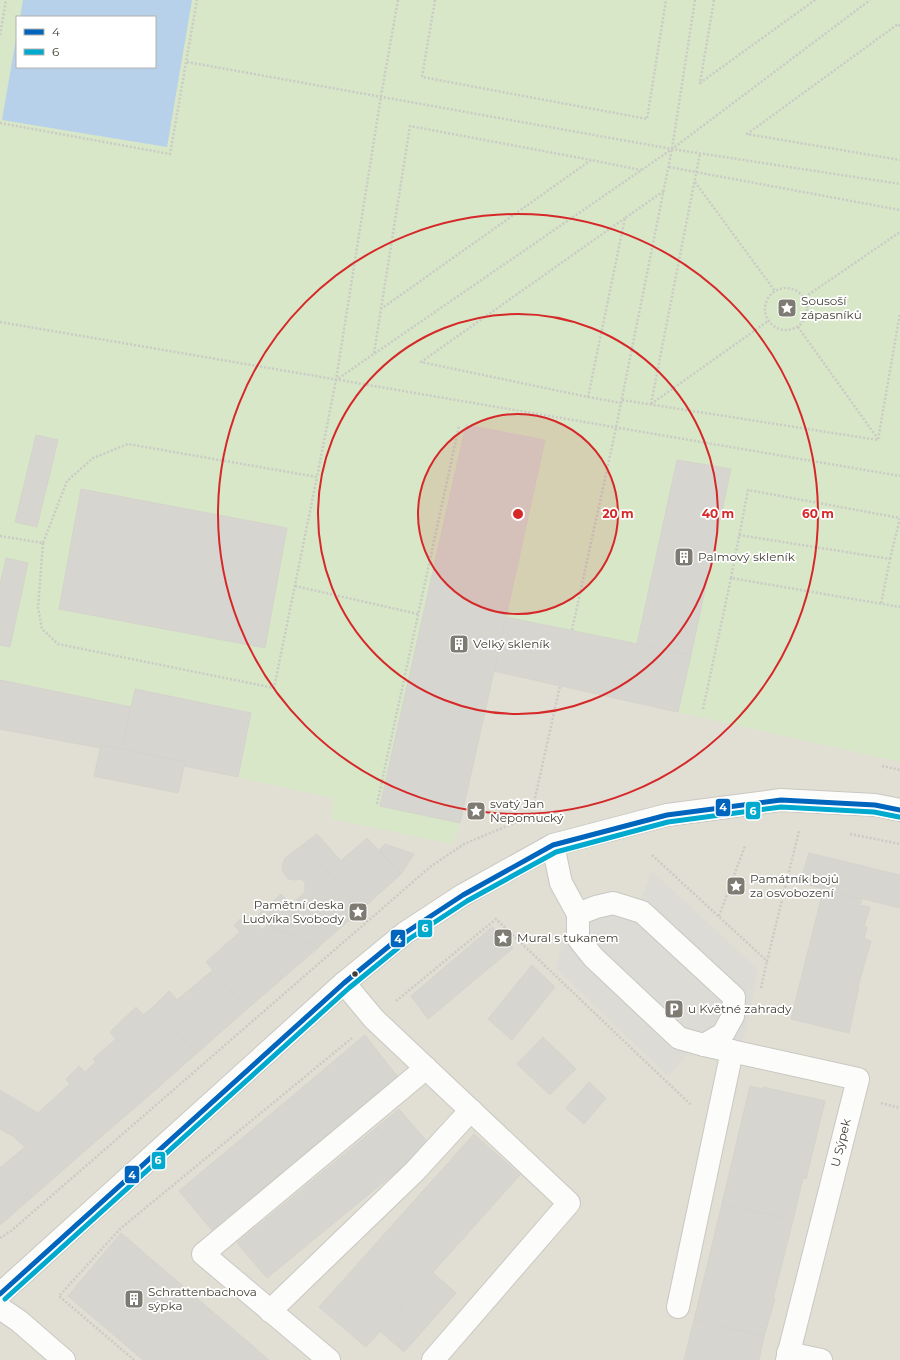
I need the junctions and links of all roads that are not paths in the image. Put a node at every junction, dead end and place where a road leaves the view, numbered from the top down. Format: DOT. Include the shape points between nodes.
graph roads {
  1 [pos="900,810"];
  2 [pos="553,845"];
  3 [pos="578,914"];
  4 [pos="344,983"];
  5 [pos="704,1045"];
  6 [pos="732,1051"];
  7 [pos="426,1068"];
  8 [pos="471,1110"];
  9 [pos="0,1294"];
  10 [pos="678,1307"];
  11 [pos="0,1308"];
  12 [pos="270,1311"];
  13 [pos="787,1357"];
  14 [pos="64,1360"];
  15 [pos="329,1360"];
  16 [pos="433,1360"];
  17 [pos="821,1360"];
  1 -- 2 [label="street" via="875,805 781,800 667,815"];
  2 -- 3 [label="street, U Sýpek" via="561,883"];
  2 -- 4 [label="street" via="463,895 405,932"];
  3 -- 5 [label="street, U Sýpek" via="578,938 593,957 679,1038"];
  3 -- 5 [label="street" via="596,906 613,903 642,912 734,997 733,1016 723,1034"];
  4 -- 7 [label="street" via="374,1019"];
  4 -- 9 [label="street"];
  5 -- 6 [label="street, U Sýpek"];
  6 -- 10 [label="street"];
  6 -- 13 [label="street, U Sýpek" via="858,1079"];
  7 -- 8 [label="street"];
  7 -- 12 [label="street" via="203,1254"];
  8 -- 12 [label="street" via="415,1171"];
  8 -- 16 [label="street" via="569,1203"];
  11 -- 14 [label="street"];
  12 -- 15 [label="street"];
  13 -- 17 [label="street"];
}
